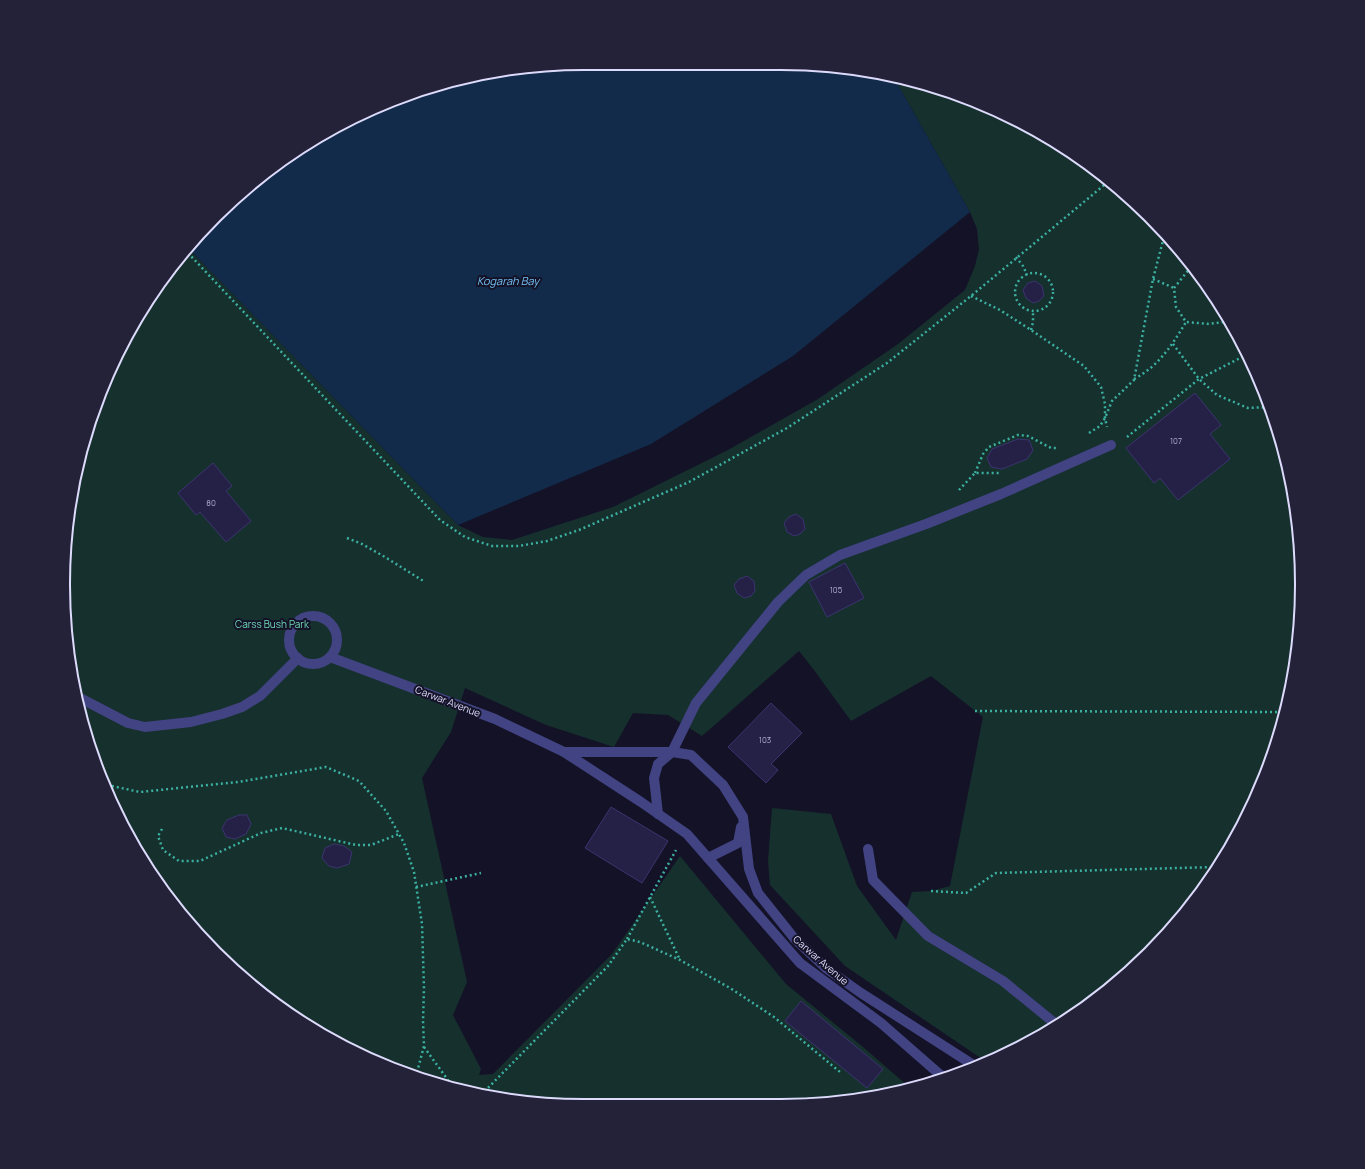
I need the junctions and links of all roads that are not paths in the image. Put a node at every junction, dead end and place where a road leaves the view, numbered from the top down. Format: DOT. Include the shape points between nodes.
graph roads {
  1 [pos="1111,446"];
  2 [pos="330,657"];
  3 [pos="298,658"];
  4 [pos="84,700"];
  5 [pos="564,752"];
  6 [pos="672,752"];
  7 [pos="658,814"];
  8 [pos="743,817"];
  9 [pos="868,849"];
  10 [pos="708,858"];
  11 [pos="1052,1021"];
  12 [pos="970,1063"];
  13 [pos="939,1074"];
  1 -- 6 [label="lane" via="1001,494 840,555 806,575 778,602 696,703"];
  2 -- 3 [label="lane" via="310,664"];
  2 -- 3 [label="lane" via="337,642 333,627 320,617 312,616 304,618 292,629 290,645"];
  2 -- 5 [label="lane, Carwar Avenue" via="495,719"];
  3 -- 4 [label="lane" via="260,696 242,707 191,722 145,727 128,723"];
  5 -- 6 [label="lane, Carwar Avenue"];
  5 -- 7 [label="lane, Carwar Avenue"];
  6 -- 7 [label="lane" via="658,764 654,778"];
  6 -- 8 [label="lane, Carwar Avenue" via="691,755 723,785"];
  7 -- 10 [label="lane, Carwar Avenue" via="687,834"];
  8 -- 10 [label="lane" via="738,843"];
  8 -- 12 [label="lane, Carwar Avenue" via="749,869 758,894 794,938 827,969"];
  9 -- 11 [label="lane" via="873,880 928,936 1003,981"];
  10 -- 13 [label="lane, Carwar Avenue" via="800,963 881,1023"];
}
